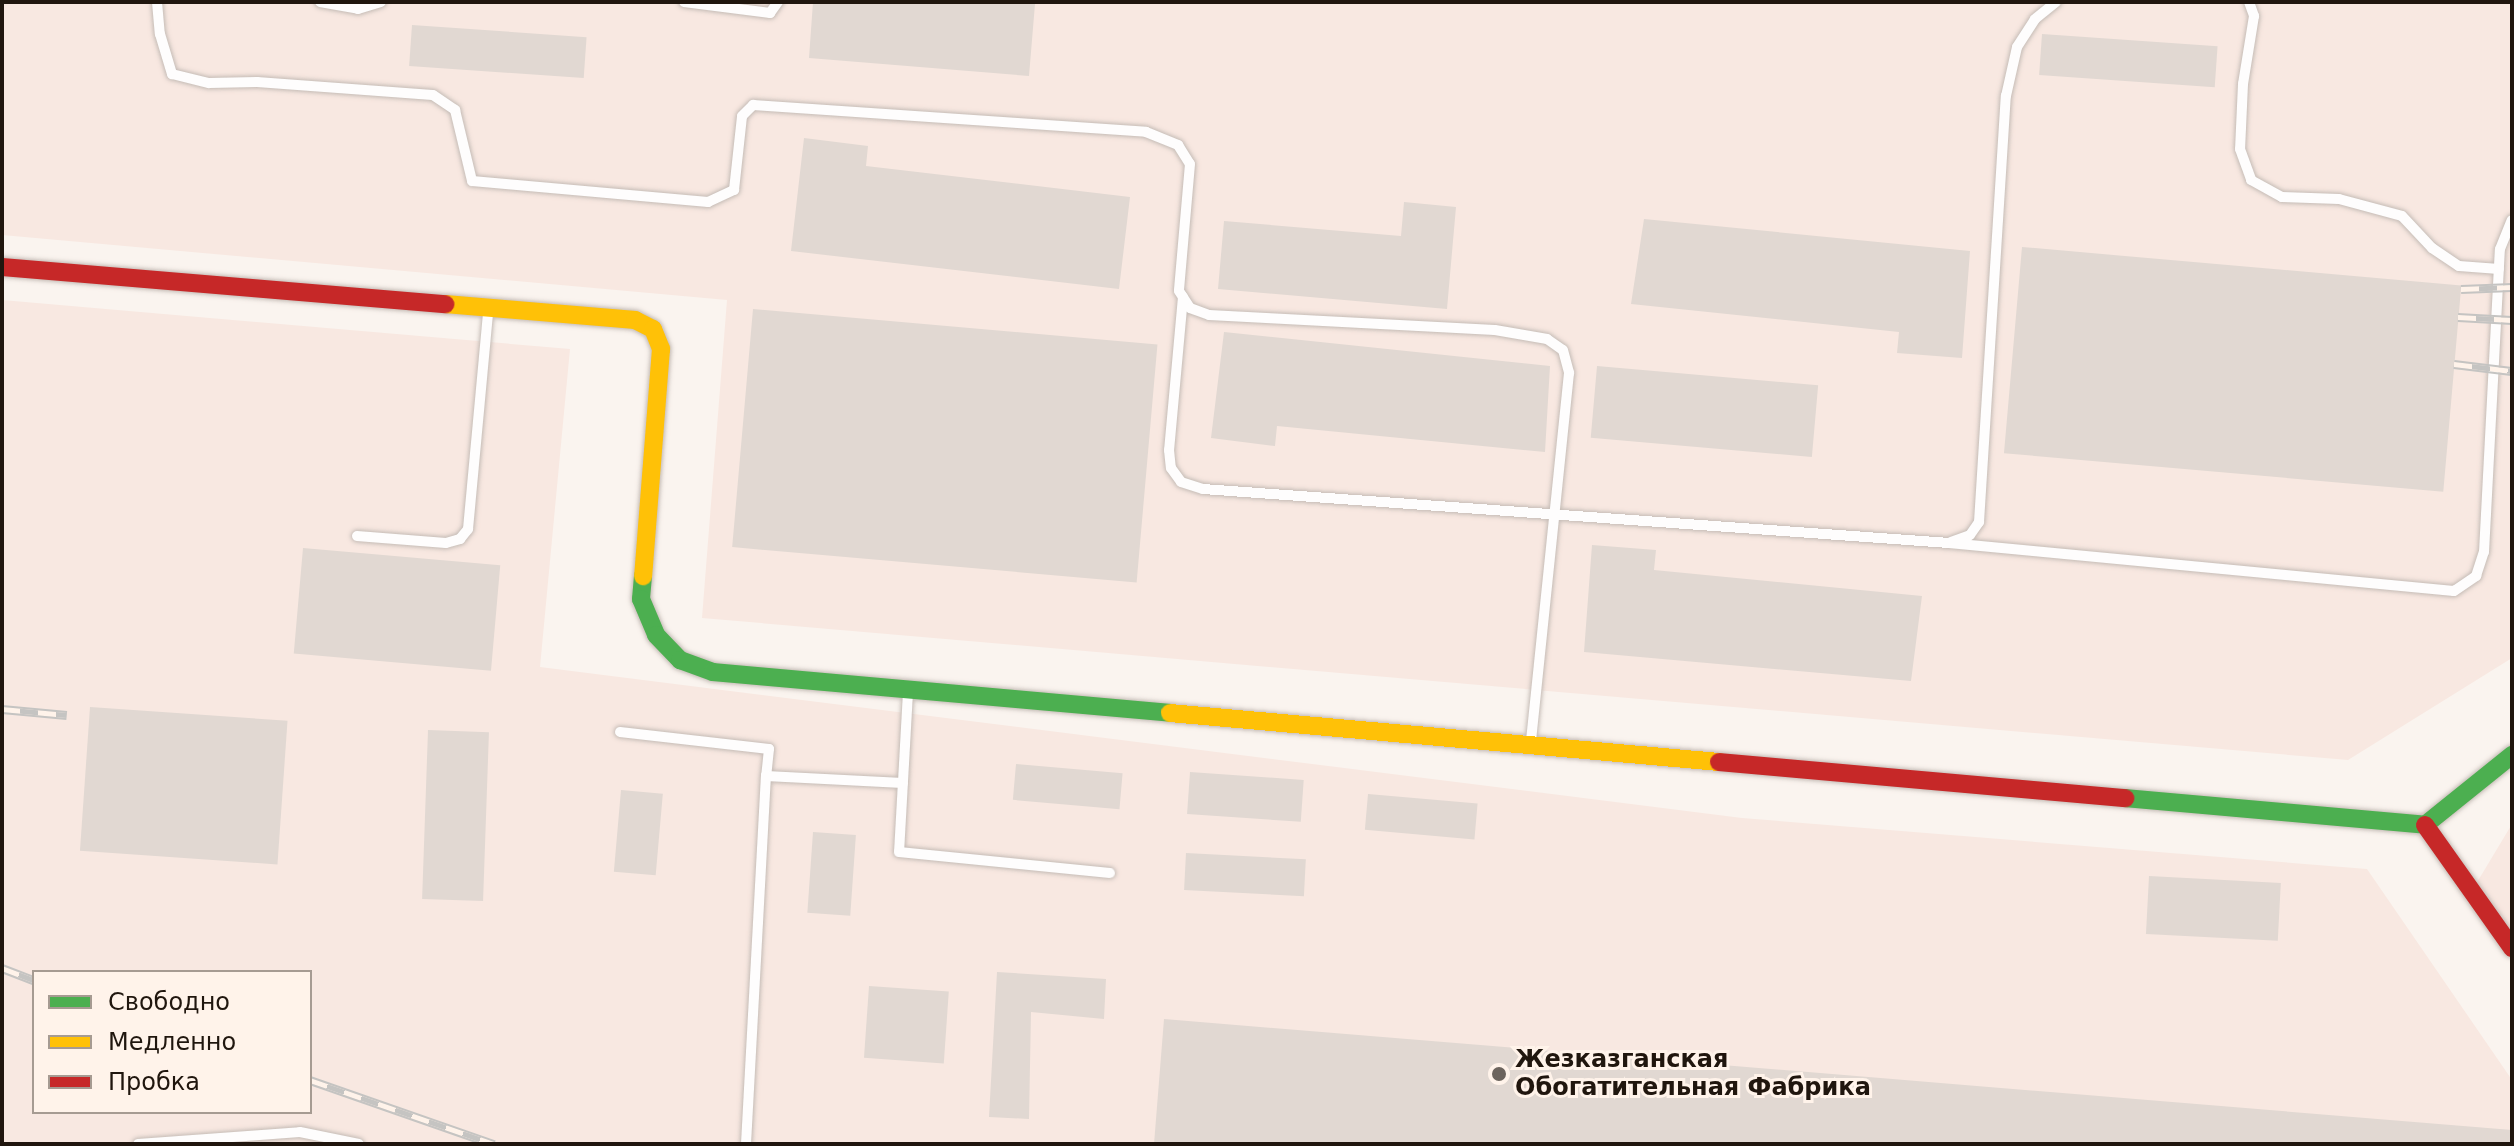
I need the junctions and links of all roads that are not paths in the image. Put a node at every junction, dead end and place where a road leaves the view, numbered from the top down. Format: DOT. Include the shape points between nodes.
graph roads {
  1 [pos="157,2"];
  2 [pos="320,2"];
  3 [pos="381,2"];
  4 [pos="684,2"];
  5 [pos="778,2"];
  6 [pos="2056,2"];
  7 [pos="2249,2"];
  8 [pos="2512,220"];
  9 [pos="2,267"];
  10 [pos="2499,269"];
  11 [pos="1183,297"];
  12 [pos="489,307"];
  13 [pos="1555,514"];
  14 [pos="357,536"];
  15 [pos="1949,543"];
  16 [pos="908,690"];
  17 [pos="620,732"];
  18 [pos="1531,745"];
  19 [pos="2512,755"];
  20 [pos="766,776"];
  21 [pos="903,783"];
  22 [pos="2425,825"];
  23 [pos="1110,873"];
  24 [pos="2512,948"];
  25 [pos="138,1144"];
  26 [pos="359,1144"];
  27 [pos="746,1144"];
  1 -- 11 [label="lane" via="172,74 209,83 433,95 455,110 472,181 708,202 734,190 742,116 753,105 1146,132 1178,145 1190,164 1179,263"];
  2 -- 3 [label="lane" via="358,9"];
  4 -- 5 [label="lane" via="770,13"];
  6 -- 15 [label="lane" via="2035,19 2017,47 2006,96 1979,522 1970,535"];
  7 -- 10 [label="lane" via="2254,16 2240,149 2251,180 2282,197 2339,199 2402,216 2432,248 2459,266"];
  8 -- 10 [label="lane" via="2500,249"];
  9 -- 12 [label="street"];
  10 -- 15 [label="lane" via="2484,552 2476,576 2454,591"];
  11 -- 13 [label="lane" via="1190,308 1209,315 1495,330 1547,339 1563,350 1569,373"];
  11 -- 13 [label="lane" via="1169,450 1171,468 1181,482 1223,493"];
  12 -- 14 [label="lane" via="468,529 460,539 446,543"];
  12 -- 16 [label="street" via="635,320 658,336 641,599 656,635 680,660 728,674"];
  13 -- 15 [label="lane"];
  13 -- 18 [label="lane"];
  16 -- 18 [label="street"];
  16 -- 21 [label="lane"];
  17 -- 20 [label="lane" via="769,749"];
  18 -- 22 [label="street"];
  19 -- 22 [label="street"];
  20 -- 21 [label="lane"];
  20 -- 27 [label="lane"];
  21 -- 23 [label="lane" via="899,852"];
  22 -- 24 [label="street"];
  25 -- 26 [label="lane" via="300,1132"];
}
